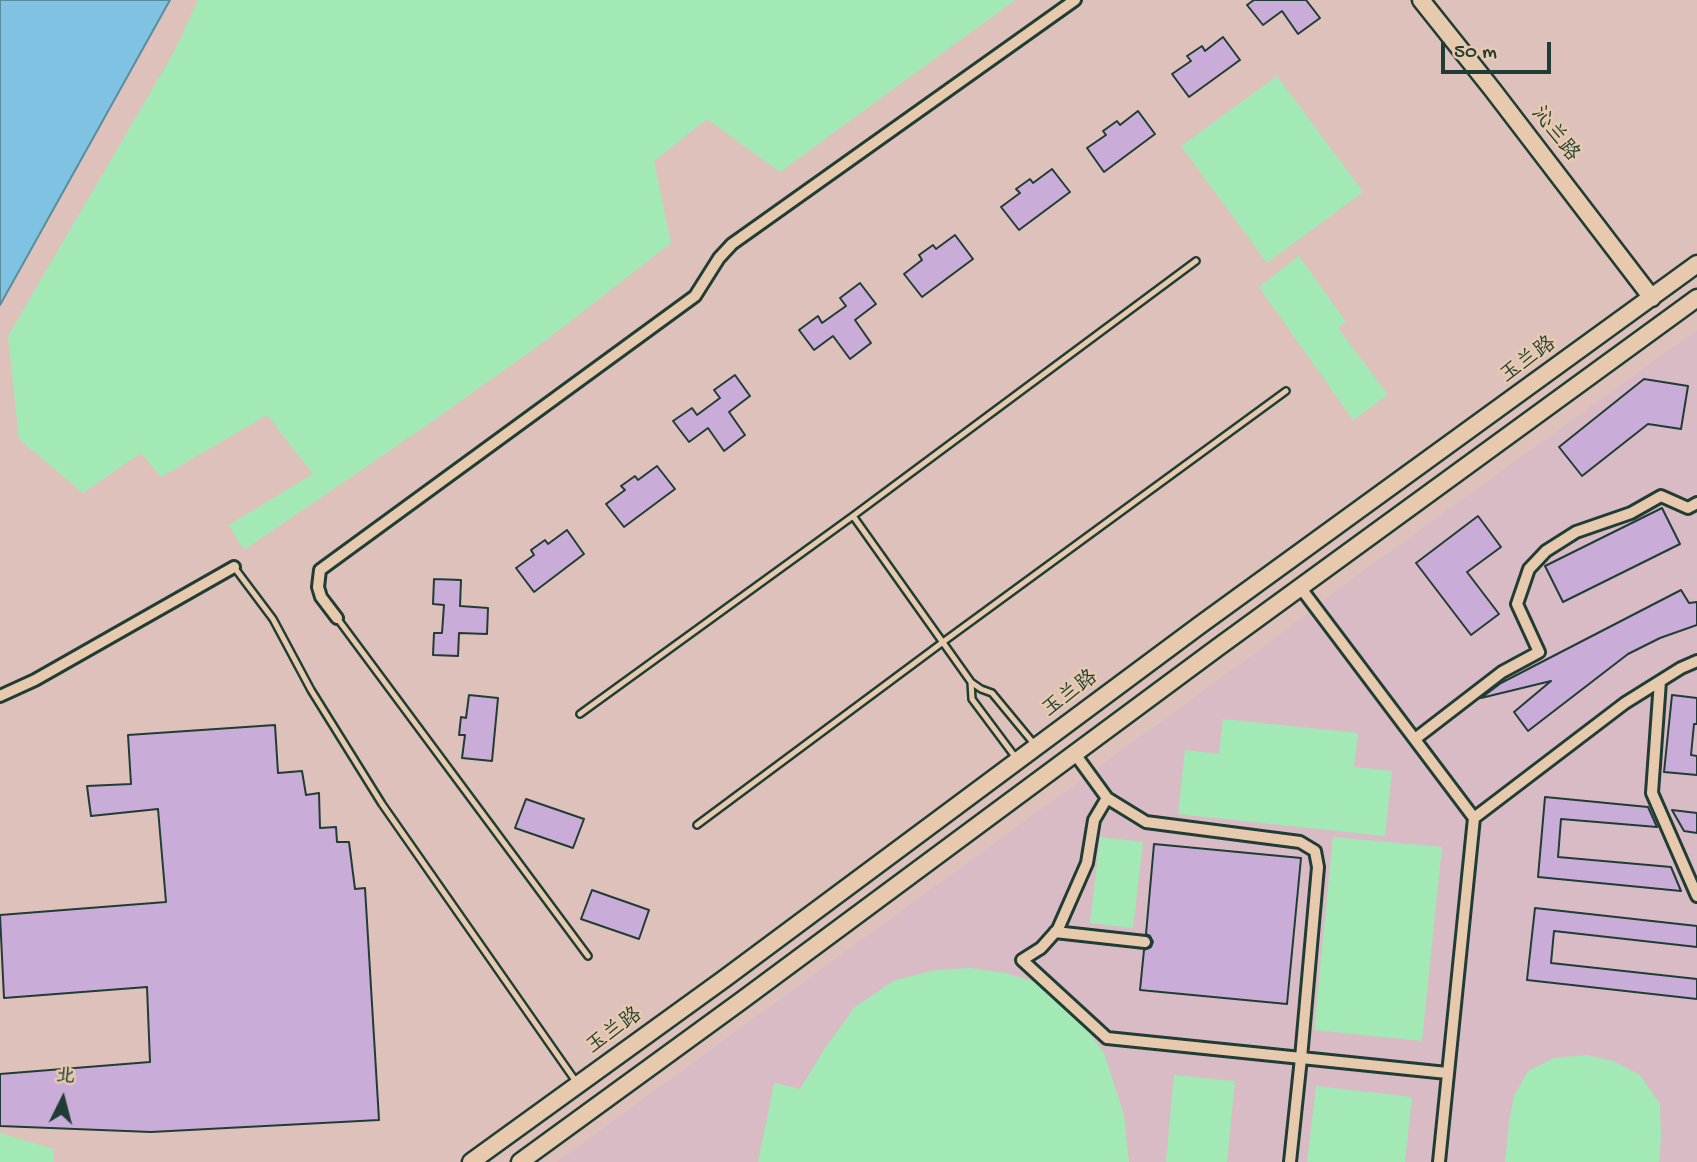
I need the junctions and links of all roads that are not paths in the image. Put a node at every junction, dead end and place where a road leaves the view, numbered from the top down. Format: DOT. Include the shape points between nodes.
graph roads {
  1 [pos="1075,0"];
  2 [pos="1421,0"];
  3 [pos="1196,261"];
  4 [pos="1697,264"];
  5 [pos="1652,298"];
  6 [pos="1697,298"];
  7 [pos="1286,391"];
  8 [pos="1697,503"];
  9 [pos="853,516"];
  10 [pos="234,567"];
  11 [pos="1300,587"];
  12 [pos="337,618"];
  13 [pos="943,642"];
  14 [pos="1697,661"];
  15 [pos="1660,681"];
  16 [pos="971,682"];
  17 [pos="0,696"];
  18 [pos="580,714"];
  19 [pos="1415,739"];
  20 [pos="1037,747"];
  21 [pos="1075,754"];
  22 [pos="1018,761"];
  23 [pos="1107,798"];
  24 [pos="1474,818"];
  25 [pos="697,825"];
  26 [pos="1697,896"];
  27 [pos="1055,932"];
  28 [pos="1145,942"];
  29 [pos="588,956"];
  30 [pos="1301,1058"];
  31 [pos="1447,1073"];
  32 [pos="578,1084"];
  33 [pos="471,1162"];
  34 [pos="520,1162"];
  35 [pos="1290,1162"];
  36 [pos="1439,1162"];
  1 -- 12 [label="street" via="732,244 695,296 320,570 321,597"];
  2 -- 5 [label="street, 沁兰路"];
  3 -- 9 [label="lane"];
  4 -- 5 [label="street, 玉兰路"];
  5 -- 20 [label="street, 玉兰路"];
  6 -- 11 [label="street"];
  7 -- 13 [label="lane"];
  8 -- 19 [label="street" via="1688,508 1661,496 1631,513 1576,532 1546,551 1529,569 1517,604 1539,652 1502,672"];
  9 -- 13 [label="lane"];
  9 -- 18 [label="lane"];
  10 -- 17 [label="street"];
  10 -- 32 [label="lane" via="273,619 382,804"];
  11 -- 19 [label="street"];
  11 -- 21 [label="street"];
  12 -- 29 [label="lane"];
  13 -- 16 [label="lane"];
  13 -- 25 [label="lane"];
  14 -- 15 [label="street"];
  15 -- 24 [label="street"];
  15 -- 26 [label="street" via="1652,793"];
  16 -- 20 [label="lane" via="992,693"];
  16 -- 22 [label="lane" via="972,699"];
  19 -- 24 [label="street"];
  20 -- 22 [label="street, 玉兰路"];
  21 -- 23 [label="street"];
  21 -- 34 [label="street"];
  22 -- 32 [label="street, 玉兰路"];
  23 -- 27 [label="street" via="1094,820 1087,863"];
  23 -- 30 [label="street" via="1146,822 1300,842 1315,851 1318,867"];
  24 -- 31 [label="street"];
  27 -- 28 [label="street"];
  27 -- 30 [label="street" via="1022,960 1107,1038"];
  30 -- 31 [label="street"];
  30 -- 35 [label="street"];
  31 -- 36 [label="street"];
  32 -- 33 [label="street, 玉兰路"];
}
